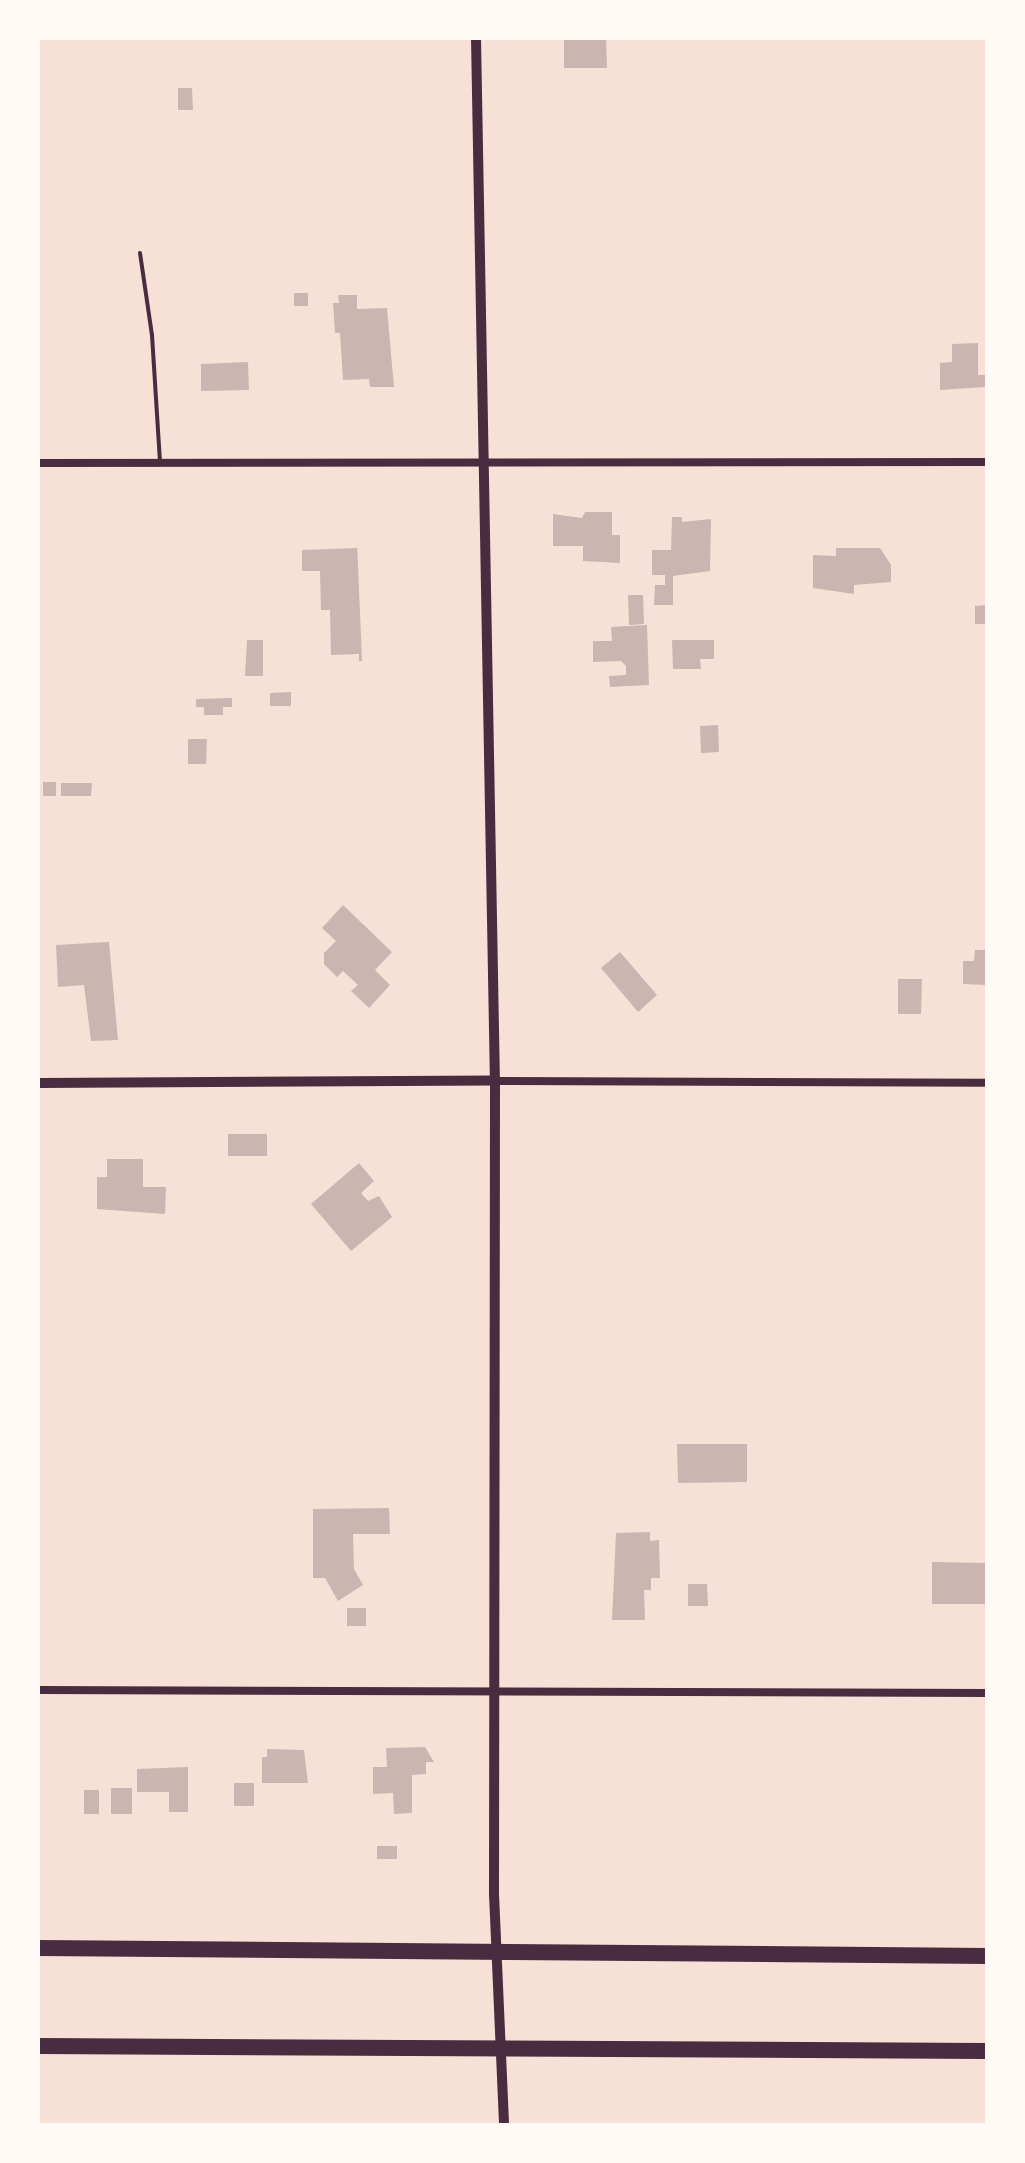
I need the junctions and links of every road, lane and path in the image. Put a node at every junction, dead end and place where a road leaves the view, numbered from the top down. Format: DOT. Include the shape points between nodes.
graph roads {
  1 [pos="476,38"];
  2 [pos="140,253"];
  3 [pos="485,461"];
  4 [pos="160,462"];
  5 [pos="987,462"];
  6 [pos="38,463"];
  7 [pos="495,1081"];
  8 [pos="38,1083"];
  9 [pos="987,1083"];
  10 [pos="493,1689"];
  11 [pos="38,1690"];
  12 [pos="987,1693"];
  13 [pos="38,1948"];
  14 [pos="987,1956"];
  15 [pos="38,2046"];
  16 [pos="987,2051"];
  17 [pos="504,2125"];
  1 -- 3 [label="street"];
  2 -- 4 [label="lane"];
  3 -- 4 [label="street"];
  3 -- 5 [label="street"];
  3 -- 7 [label="street"];
  4 -- 6 [label="street"];
  7 -- 8 [label="street"];
  7 -- 9 [label="street"];
  7 -- 10 [label="street"];
  10 -- 11 [label="street"];
  10 -- 12 [label="street"];
  10 -- 17 [label="street" via="494,1894"];
  13 -- 14 [label="highway"];
  15 -- 16 [label="highway"];
}
